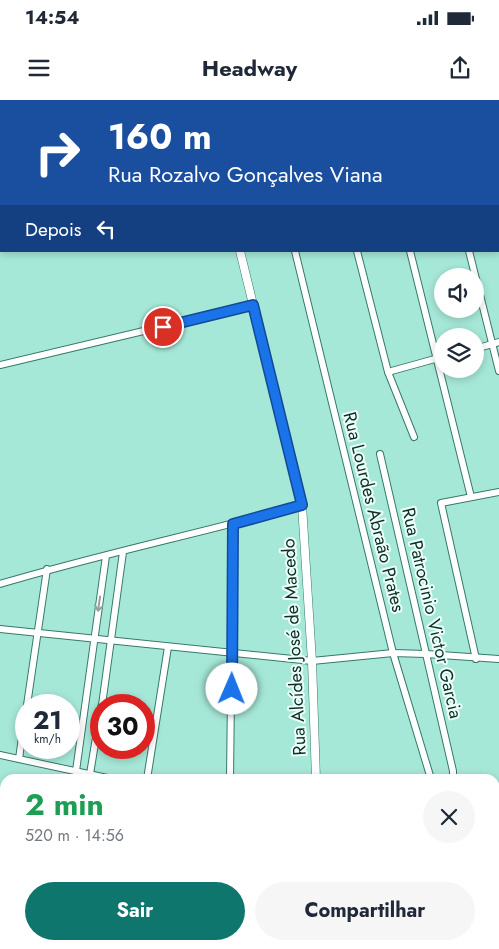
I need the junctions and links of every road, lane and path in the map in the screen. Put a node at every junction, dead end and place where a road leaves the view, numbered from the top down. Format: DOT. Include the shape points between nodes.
graph roads {
  1 [pos="240,252"];
  2 [pos="295,252"];
  3 [pos="357,252"];
  4 [pos="410,252"];
  5 [pos="469,252"];
  6 [pos="253,305"];
  7 [pos="434,337"];
  8 [pos="496,343"];
  9 [pos="434,360"];
  10 [pos="0,365"];
  11 [pos="499,371"];
  12 [pos="388,372"];
  13 [pos="444,378"];
  14 [pos="414,438"];
  15 [pos="380,454"];
  16 [pos="499,492"];
  17 [pos="471,497"];
  18 [pos="302,505"];
  19 [pos="233,524"];
  20 [pos="123,552"];
  21 [pos="106,556"];
  22 [pos="47,570"];
  23 [pos="0,584"];
  24 [pos="0,630"];
  25 [pos="37,633"];
  26 [pos="94,639"];
  27 [pos="112,641"];
  28 [pos="168,647"];
  29 [pos="233,653"];
  30 [pos="393,653"];
  31 [pos="426,654"];
  32 [pos="476,659"];
  33 [pos="499,659"];
  34 [pos="312,661"];
  35 [pos="28,694"];
  36 [pos="103,694"];
  37 [pos="0,755"];
  38 [pos="15,758"];
  39 [pos="19,759"];
  40 [pos="92,759"];
  41 [pos="76,771"];
  42 [pos="90,774"];
  43 [pos="148,774"];
  44 [pos="230,774"];
  45 [pos="316,774"];
  46 [pos="429,774"];
  47 [pos="453,774"];
  1 -- 6 [label="street, Rua Alcídes José de Macedo"];
  2 -- 30 [label="street, Rua Lourdes Abraão Prates"];
  3 -- 12 [label="street"];
  4 -- 7 [label="street"];
  5 -- 8 [label="street"];
  6 -- 10 [label="street"];
  6 -- 18 [label="street, Rua Alcídes José de Macedo"];
  8 -- 11 [label="street"];
  9 -- 12 [label="street"];
  12 -- 14 [label="street"];
  13 -- 17 [label="street"];
  15 -- 31 [label="street, Rua Patrocinio Victor Garcia"];
  16 -- 17 [label="street"];
  17 -- 32 [label="street" via="441,503"];
  18 -- 19 [label="street"];
  18 -- 34 [label="street, Rua Alcídes José de Macedo"];
  19 -- 20 [label="street"];
  19 -- 29 [label="street"];
  20 -- 21 [label="street"];
  20 -- 27 [label="street"];
  21 -- 22 [label="street"];
  21 -- 26 [label="street, one-way"];
  22 -- 23 [label="street"];
  22 -- 25 [label="street"];
  24 -- 25 [label="street"];
  25 -- 26 [label="street"];
  25 -- 35 [label="street"];
  26 -- 27 [label="street"];
  26 -- 41 [label="street"];
  27 -- 28 [label="street"];
  27 -- 36 [label="street"];
  28 -- 29 [label="street"];
  28 -- 43 [label="street"];
  29 -- 34 [label="street"];
  29 -- 44 [label="street"];
  30 -- 31 [label="street"];
  30 -- 34 [label="street"];
  30 -- 46 [label="street, Rua Lourdes Abraão Prates"];
  31 -- 32 [label="street"];
  31 -- 47 [label="street, Rua Patrocinio Victor Garcia"];
  32 -- 33 [label="street"];
  34 -- 45 [label="street, Rua Alcídes José de Macedo"];
  37 -- 38 [label="street"];
  39 -- 41 [label="street"];
  40 -- 42 [label="street"];
  41 -- 42 [label="street"];
}
